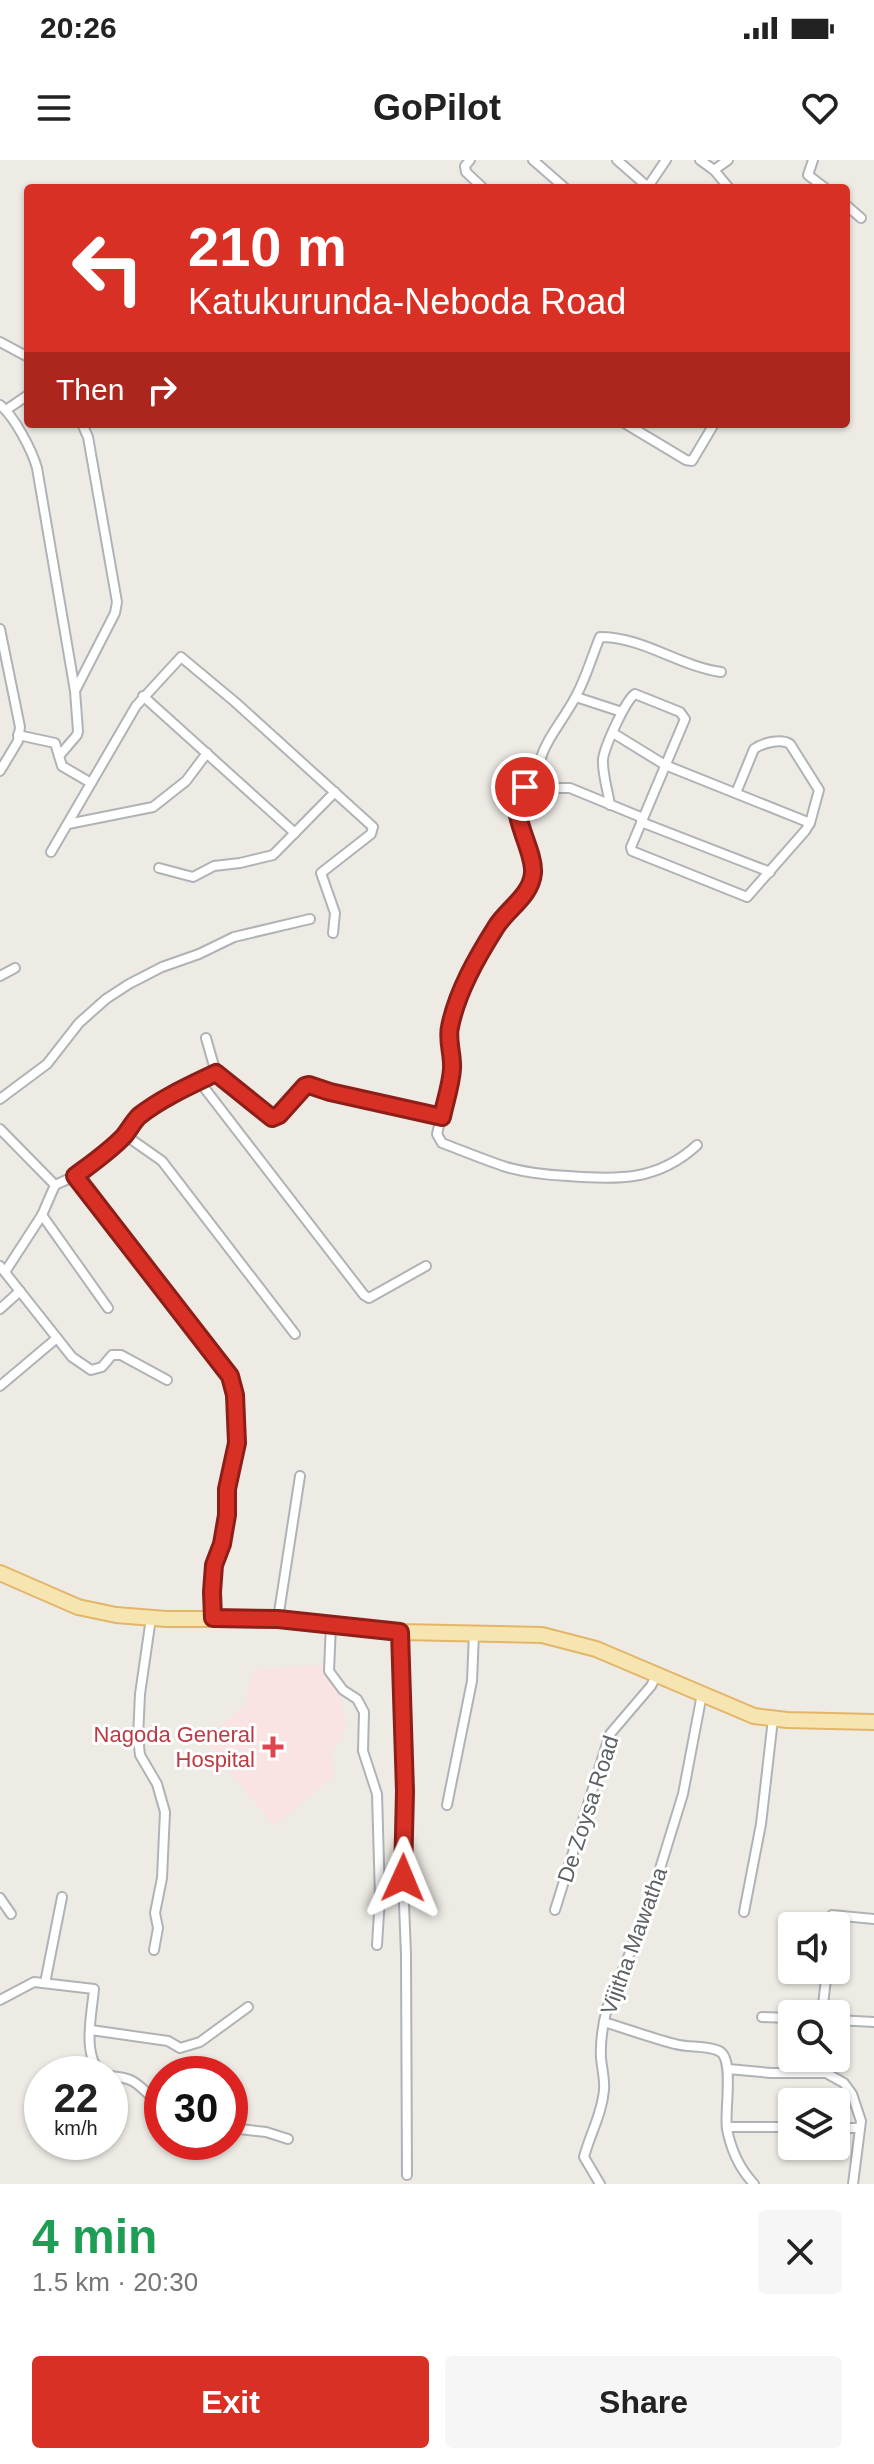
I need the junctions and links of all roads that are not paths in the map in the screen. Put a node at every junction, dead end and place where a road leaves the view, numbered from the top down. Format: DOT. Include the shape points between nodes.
graph roads {
  1 [pos="470,160"];
  2 [pos="533,160"];
  3 [pos="617,160"];
  4 [pos="666,160"];
  5 [pos="700,160"];
  6 [pos="728,160"];
  7 [pos="813,160"];
  8 [pos="714,170"];
  9 [pos="479,184"];
  10 [pos="560,184"];
  11 [pos="644,184"];
  12 [pos="651,184"];
  13 [pos="726,184"];
  14 [pos="820,184"];
  15 [pos="850,208"];
  16 [pos="861,218"];
  17 [pos="0,342"];
  18 [pos="24,355"];
  19 [pos="24,397"];
  20 [pos="3,407"];
  21 [pos="84,428"];
  22 [pos="633,428"];
  23 [pos="712,428"];
  24 [pos="0,629"];
  25 [pos="721,672"];
  26 [pos="75,691"];
  27 [pos="143,696"];
  28 [pos="576,697"];
  29 [pos="622,712"];
  30 [pos="613,733"];
  31 [pos="18,735"];
  32 [pos="207,753"];
  33 [pos="59,756"];
  34 [pos="665,765"];
  35 [pos="0,771"];
  36 [pos="91,783"];
  37 [pos="535,788"];
  38 [pos="335,792"];
  39 [pos="736,793"];
  40 [pos="610,805"];
  41 [pos="642,820"];
  42 [pos="810,823"];
  43 [pos="68,824"];
  44 [pos="295,833"];
  45 [pos="51,852"];
  46 [pos="159,868"];
  47 [pos="770,872"];
  48 [pos="310,919"];
  49 [pos="333,933"];
  50 [pos="15,968"];
  51 [pos="0,976"];
  52 [pos="206,1038"];
  53 [pos="216,1073"];
  54 [pos="199,1081"];
  55 [pos="0,1099"];
  56 [pos="442,1117"];
  57 [pos="0,1129"];
  58 [pos="125,1135"];
  59 [pos="697,1145"];
  60 [pos="75,1176"];
  61 [pos="55,1185"];
  62 [pos="42,1215"];
  63 [pos="426,1266"];
  64 [pos="3,1269"];
  65 [pos="20,1291"];
  66 [pos="108,1308"];
  67 [pos="0,1309"];
  68 [pos="295,1334"];
  69 [pos="57,1338"];
  70 [pos="167,1380"];
  71 [pos="0,1386"];
  72 [pos="300,1476"];
  73 [pos="0,1573"];
  74 [pos="151,1618"];
  75 [pos="213,1618"];
  76 [pos="278,1619"];
  77 [pos="331,1623"];
  78 [pos="400,1632"];
  79 [pos="474,1633"];
  80 [pos="657,1674"];
  81 [pos="702,1694"];
  82 [pos="773,1719"];
  83 [pos="874,1722"];
  84 [pos="447,1805"];
  85 [pos="62,1897"];
  86 [pos="0,1898"];
  87 [pos="555,1910"];
  88 [pos="744,1912"];
  89 [pos="11,1914"];
  90 [pos="850,1917"];
  91 [pos="874,1919"];
  92 [pos="377,1945"];
  93 [pos="154,1950"];
  94 [pos="45,1983"];
  95 [pos="0,2000"];
  96 [pos="248,2007"];
  97 [pos="762,2017"];
  98 [pos="778,2018"];
  99 [pos="850,2021"];
  100 [pos="604,2022"];
  101 [pos="874,2022"];
  102 [pos="91,2030"];
  103 [pos="92,2056"];
  104 [pos="728,2069"];
  105 [pos="128,2077"];
  106 [pos="144,2090"];
  107 [pos="727,2127"];
  108 [pos="778,2127"];
  109 [pos="850,2128"];
  110 [pos="860,2128"];
  111 [pos="248,2130"];
  112 [pos="288,2139"];
  113 [pos="407,2175"];
  114 [pos="600,2184"];
  115 [pos="754,2184"];
  116 [pos="853,2184"];
  1 -- 9 [label="street" via="466,172"];
  2 -- 10 [label="street"];
  3 -- 11 [label="street"];
  4 -- 12 [label="street"];
  5 -- 8 [label="street"];
  6 -- 8 [label="street"];
  7 -- 14 [label="street" via="808,175"];
  8 -- 13 [label="street"];
  15 -- 16 [label="street"];
  17 -- 18 [label="street"];
  19 -- 20 [label="street"];
  20 -- 26 [label="street" via="35,462"];
  21 -- 26 [label="street" via="117,602"];
  22 -- 23 [label="street" via="692,461"];
  24 -- 31 [label="street"];
  25 -- 28 [label="street" via="703,670 646,646 600,637"];
  26 -- 33 [label="street" via="78,731"];
  27 -- 32 [label="street"];
  27 -- 36 [label="street"];
  27 -- 38 [label="street" via="177,658 185,658"];
  28 -- 29 [label="street"];
  28 -- 37 [label="street" via="549,737"];
  29 -- 30 [label="street"];
  29 -- 34 [label="street" via="635,694 683,714"];
  30 -- 34 [label="street"];
  30 -- 40 [label="street" via="603,760"];
  31 -- 33 [label="street" via="51,741"];
  31 -- 35 [label="street"];
  32 -- 43 [label="street" via="186,781 153,807"];
  32 -- 44 [label="street"];
  33 -- 36 [label="street" via="65,769"];
  34 -- 39 [label="street"];
  34 -- 41 [label="street"];
  36 -- 43 [label="street"];
  37 -- 40 [label="street" via="570,788"];
  37 -- 56 [label="street" via="525,787 516,803 533,872 528,890 495,928 463,986 449,1029 452,1070"];
  38 -- 44 [label="street"];
  38 -- 49 [label="street" via="374,831 321,873 335,913"];
  39 -- 42 [label="street"];
  39 -- 42 [label="street" via="754,749 787,742 819,790"];
  40 -- 41 [label="street"];
  41 -- 47 [label="street"];
  41 -- 47 [label="street" via="631,847 635,853 743,897"];
  42 -- 47 [label="street"];
  43 -- 45 [label="street"];
  44 -- 46 [label="street" via="273,855 214,866 193,877"];
  48 -- 55 [label="street" via="234,937 129,984 79,1023 47,1064"];
  50 -- 51 [label="street"];
  52 -- 53 [label="street"];
  53 -- 54 [label="street"];
  53 -- 56 [label="street" via="272,1118 309,1085"];
  54 -- 58 [label="street" via="135,1119"];
  54 -- 63 [label="street" via="364,1295 369,1298"];
  56 -- 59 [label="street" via="437,1134 442,1143 540,1174 636,1177 685,1157"];
  57 -- 61 [label="street"];
  58 -- 60 [label="street"];
  58 -- 68 [label="street" via="162,1161"];
  60 -- 61 [label="street"];
  60 -- 75 [label="street" via="230,1376 237,1443 214,1565"];
  61 -- 62 [label="street"];
  62 -- 64 [label="street"];
  62 -- 66 [label="street"];
  64 -- 65 [label="street"];
  65 -- 67 [label="street"];
  65 -- 69 [label="street"];
  69 -- 70 [label="street" via="91,1370 112,1355 121,1355"];
  69 -- 71 [label="street"];
  72 -- 76 [label="street"];
  73 -- 74 [label="main road" via="91,1611"];
  74 -- 75 [label="main road"];
  74 -- 93 [label="street" via="138,1737 140,1755 165,1812"];
  75 -- 76 [label="main road"];
  76 -- 77 [label="main road"];
  77 -- 78 [label="main road"];
  77 -- 92 [label="street" via="329,1671 366,1716 363,1751 377,1794"];
  78 -- 79 [label="main road"];
  78 -- 113 [label="street"];
  79 -- 80 [label="main road" via="569,1640"];
  79 -- 84 [label="street" via="472,1681"];
  80 -- 81 [label="main road"];
  80 -- 87 [label="street, De Zoysa Road" via="610,1734"];
  81 -- 82 [label="main road"];
  81 -- 100 [label="street, Vijitha Mawatha" via="683,1794 646,1914"];
  82 -- 83 [label="main road"];
  82 -- 88 [label="street"];
  85 -- 94 [label="street"];
  86 -- 89 [label="street"];
  90 -- 91 [label="street"];
  94 -- 95 [label="street" via="34,1982"];
  94 -- 102 [label="street" via="94,1989"];
  96 -- 102 [label="street" via="200,2042 180,2048 168,2041"];
  97 -- 98 [label="street"];
  99 -- 101 [label="street"];
  100 -- 104 [label="street" via="678,2045 719,2051"];
  100 -- 114 [label="street, Vijitha Mawatha" via="605,2088 584,2157"];
  102 -- 103 [label="street"];
  104 -- 107 [label="street"];
  104 -- 110 [label="street" via="839,2078 852,2094"];
  105 -- 106 [label="street"];
  107 -- 108 [label="street"];
  107 -- 115 [label="street" via="741,2170"];
  109 -- 110 [label="street"];
  110 -- 116 [label="street"];
  111 -- 112 [label="street"];
}
